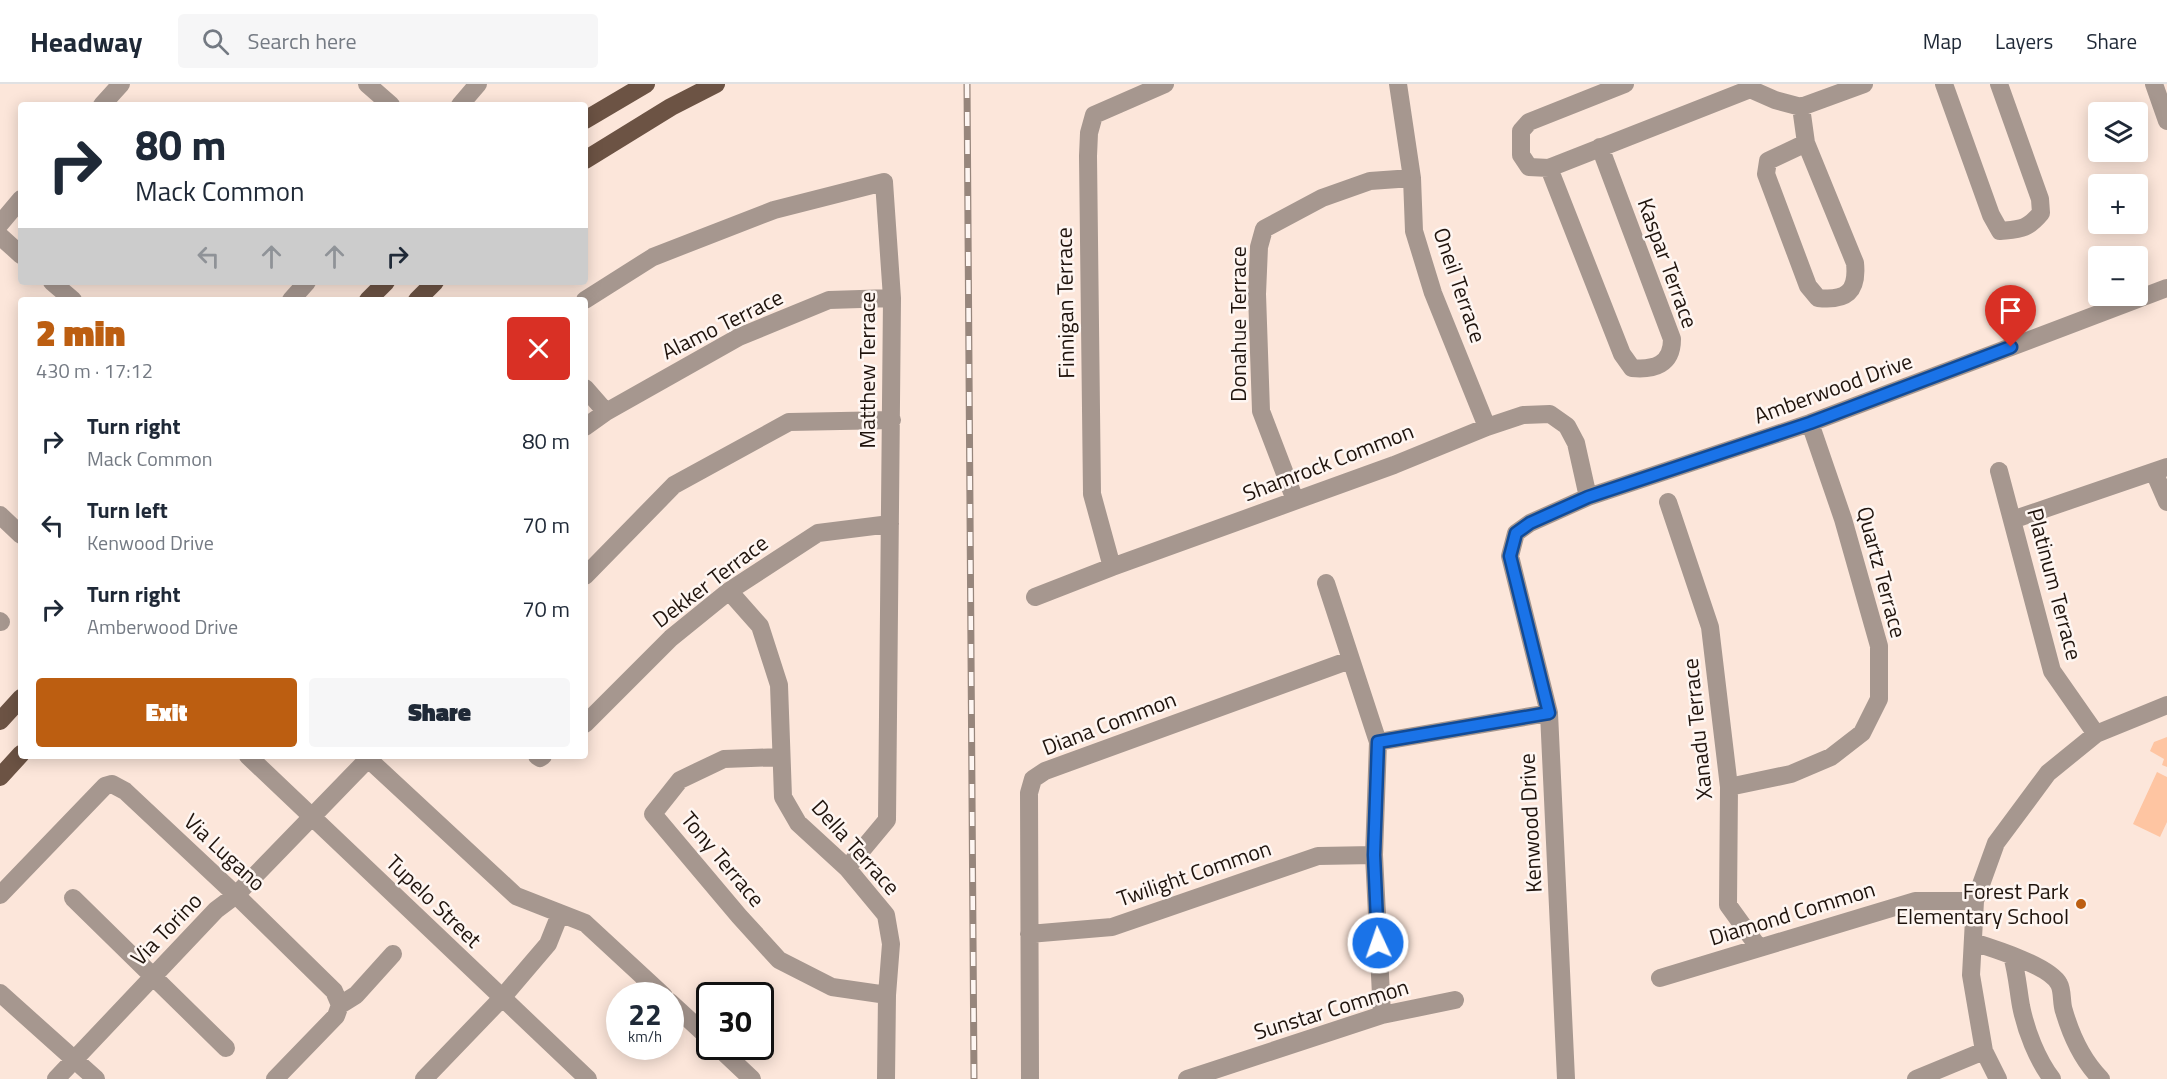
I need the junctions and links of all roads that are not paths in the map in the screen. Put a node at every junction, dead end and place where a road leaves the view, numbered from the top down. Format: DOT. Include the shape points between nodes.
graph roads {
  1 [pos="367,84"];
  2 [pos="478,84"];
  3 [pos="646,84"];
  4 [pos="716,84"];
  5 [pos="1165,84"];
  6 [pos="1398,84"];
  7 [pos="1625,84"];
  8 [pos="1864,84"];
  9 [pos="1944,84"];
  10 [pos="1999,84"];
  11 [pos="2154,84"];
  12 [pos="1750,86"];
  13 [pos="388,102"];
  14 [pos="463,102"];
  15 [pos="1801,107"];
  16 [pos="588,118"];
  17 [pos="2167,121"];
  18 [pos="1806,143"];
  19 [pos="1600,147"];
  20 [pos="588,158"];
  21 [pos="1549,168"];
  22 [pos="1412,178"];
  23 [pos="18,203"];
  24 [pos="0,224"];
  25 [pos="0,236"];
  26 [pos="18,252"];
  27 [pos="56,285"];
  28 [pos="304,285"];
  29 [pos="383,285"];
  30 [pos="432,285"];
  31 [pos="2167,288"];
  32 [pos="70,297"];
  33 [pos="294,297"];
  34 [pos="371,297"];
  35 [pos="420,297"];
  36 [pos="588,298"];
  37 [pos="892,298"];
  38 [pos="588,391"];
  39 [pos="606,412"];
  40 [pos="892,420"];
  41 [pos="1810,423"];
  42 [pos="588,425"];
  43 [pos="1487,427"];
  44 [pos="2161,470"];
  45 [pos="1999,471"];
  46 [pos="1588,497"];
  47 [pos="1295,500"];
  48 [pos="1668,502"];
  49 [pos="2167,502"];
  50 [pos="0,515"];
  51 [pos="2012,520"];
  52 [pos="890,524"];
  53 [pos="18,532"];
  54 [pos="1516,533"];
  55 [pos="1112,567"];
  56 [pos="588,573"];
  57 [pos="1326,583"];
  58 [pos="729,591"];
  59 [pos="1035,597"];
  60 [pos="1350,660"];
  61 [pos="18,702"];
  62 [pos="2167,705"];
  63 [pos="1549,713"];
  64 [pos="0,721"];
  65 [pos="588,721"];
  66 [pos="2096,734"];
  67 [pos="1378,742"];
  68 [pos="18,757"];
  69 [pos="781,757"];
  70 [pos="251,759"];
  71 [pos="366,759"];
  72 [pos="368,759"];
  73 [pos="0,777"];
  74 [pos="1730,787"];
  75 [pos="312,817"];
  76 [pos="1374,855"];
  77 [pos="847,868"];
  78 [pos="0,895"];
  79 [pos="236,895"];
  80 [pos="73,898"];
  81 [pos="1975,901"];
  82 [pos="560,914"];
  83 [pos="1029,934"];
  84 [pos="1973,942"];
  85 [pos="1760,948"];
  86 [pos="393,954"];
  87 [pos="2012,956"];
  88 [pos="153,976"];
  89 [pos="1660,978"];
  90 [pos="649,982"];
  91 [pos="0,993"];
  92 [pos="887,995"];
  93 [pos="501,999"];
  94 [pos="1455,1000"];
  95 [pos="340,1005"];
  96 [pos="684,1015"];
  97 [pos="1382,1015"];
  98 [pos="696,1026"];
  99 [pos="226,1048"];
  100 [pos="1984,1051"];
  101 [pos="75,1059"];
  102 [pos="732,1060"];
  103 [pos="56,1079"];
  104 [pos="96,1079"];
  105 [pos="275,1079"];
  106 [pos="424,1079"];
  107 [pos="588,1079"];
  108 [pos="752,1079"];
  109 [pos="886,1079"];
  110 [pos="1030,1079"];
  111 [pos="1187,1079"];
  112 [pos="1566,1079"];
  113 [pos="1916,1079"];
  114 [pos="1998,1079"];
  115 [pos="2052,1079"];
  116 [pos="2101,1079"];
  1 -- 13 [label="street"];
  2 -- 14 [label="street"];
  3 -- 16 [label="main road"];
  4 -- 20 [label="main road"];
  5 -- 55 [label="street, Finnigan Terrace" via="1094,115 1089,133 1092,494"];
  6 -- 22 [label="street, Oneil Terrace"];
  7 -- 21 [label="street" via="1529,122 1521,130 1521,155 1529,167"];
  8 -- 15 [label="street"];
  9 -- 10 [label="street" via="2000,231 2031,225 2041,213 2040,199"];
  11 -- 17 [label="street"];
  12 -- 15 [label="street" via="1775,100"];
  12 -- 19 [label="street"];
  15 -- 18 [label="street"];
  18 -- 18 [label="street" via="1855,263 1856,280 1850,292 1833,300 1818,298 1808,286 1766,174 1768,161"];
  19 -- 21 [label="street"];
  19 -- 21 [label="street, Kaspar Terrace" via="1672,339 1672,351 1664,363 1647,369 1632,368 1622,354"];
  22 -- 43 [label="street, Oneil Terrace" via="1414,231 1433,293"];
  22 -- 47 [label="street, Donahue Terrace" via="1370,181 1322,198 1264,229 1259,247 1257,294 1261,411"];
  23 -- 24 [label="street"];
  25 -- 26 [label="street"];
  27 -- 32 [label="street"];
  28 -- 33 [label="street"];
  29 -- 34 [label="main road"];
  30 -- 35 [label="main road"];
  31 -- 41 [label="street, Amberwood Drive"];
  36 -- 37 [label="street, Matthew Terrace" via="653,257 774,210 884,182"];
  37 -- 39 [label="street, Alamo Terrace" via="829,300 739,337"];
  37 -- 40 [label="street, Matthew Terrace"];
  38 -- 39 [label="street"];
  39 -- 42 [label="street, Alamo Terrace"];
  40 -- 52 [label="street, Matthew Terrace"];
  40 -- 56 [label="street" via="789,422 674,485"];
  41 -- 46 [label="street, Amberwood Drive"];
  41 -- 74 [label="street, Quartz Terrace" via="1844,519 1879,645 1879,699 1862,733 1831,757 1791,774"];
  43 -- 46 [label="street, Shamrock Common" via="1523,415 1550,414 1567,426 1576,443"];
  43 -- 47 [label="street, Shamrock Common"];
  44 -- 49 [label="street"];
  44 -- 51 [label="street"];
  45 -- 51 [label="street, Platinum Terrace"];
  46 -- 54 [label="street, Amberwood Drive"];
  47 -- 55 [label="street, Shamrock Common"];
  48 -- 74 [label="street, Xanadu Terrace" via="1710,627"];
  50 -- 53 [label="street"];
  51 -- 66 [label="street, Platinum Terrace" via="2052,671"];
  52 -- 58 [label="street, Dekker Terrace" via="818,533"];
  52 -- 77 [label="street, Matthew Terrace" via="887,820"];
  54 -- 63 [label="street, Kenwood Drive" via="1510,556"];
  55 -- 59 [label="street, Shamrock Common"];
  57 -- 60 [label="street"];
  58 -- 65 [label="street, Dekker Terrace" via="671,638"];
  58 -- 69 [label="street, Della Terrace" via="760,626 779,685"];
  60 -- 67 [label="street"];
  60 -- 83 [label="street, Diana Common" via="1045,771 1033,779 1029,793"];
  61 -- 64 [label="main road"];
  62 -- 66 [label="street"];
  63 -- 67 [label="street"];
  63 -- 112 [label="street, Kenwood Drive"];
  66 -- 81 [label="street" via="2048,773 1996,843"];
  67 -- 76 [label="street"];
  68 -- 73 [label="main road"];
  69 -- 77 [label="street, Della Terrace" via="783,797 798,823"];
  69 -- 92 [label="street, Tony Terrace" via="724,759 680,780 653,814 780,960 832,987"];
  70 -- 75 [label="street, Tupelo Street"];
  71 -- 75 [label="street, Via Torino"];
  72 -- 82 [label="street" via="516,896"];
  74 -- 85 [label="street, Xanadu Terrace" via="1728,905"];
  75 -- 79 [label="street, Via Torino"];
  75 -- 93 [label="street, Tupelo Street"];
  76 -- 83 [label="street, Twilight Common" via="1318,856 1112,927"];
  76 -- 97 [label="street"];
  77 -- 92 [label="street, Della Terrace" via="886,915 891,944"];
  78 -- 79 [label="street, Via Lugano" via="108,784 125,791"];
  79 -- 88 [label="street, Via Torino" via="216,910"];
  79 -- 95 [label="street, Via Lugano" via="334,991"];
  80 -- 88 [label="street"];
  81 -- 84 [label="street"];
  81 -- 85 [label="street, Diamond Common" via="1915,901"];
  82 -- 90 [label="street" via="585,923"];
  82 -- 93 [label="street" via="548,944"];
  83 -- 110 [label="street, Diana Common"];
  84 -- 87 [label="street"];
  84 -- 100 [label="street" via="1971,975"];
  85 -- 89 [label="street, Diamond Common"];
  86 -- 95 [label="street" via="356,995"];
  87 -- 115 [label="street" via="2024,1017"];
  87 -- 116 [label="street" via="2051,974 2059,984 2074,1039"];
  88 -- 99 [label="street"];
  88 -- 101 [label="street, Via Torino"];
  91 -- 101 [label="street"];
  92 -- 109 [label="street, Della Terrace"];
  93 -- 106 [label="street"];
  93 -- 107 [label="street, Tupelo Street"];
  94 -- 97 [label="street, Sunstar Common"];
  95 -- 105 [label="street" via="336,1016"];
  96 -- 98 [label="street"];
  97 -- 111 [label="street, Sunstar Common"];
  100 -- 113 [label="street"];
  100 -- 114 [label="street"];
  101 -- 103 [label="street, Via Torino"];
  101 -- 104 [label="street"];
  102 -- 108 [label="street"];
}
